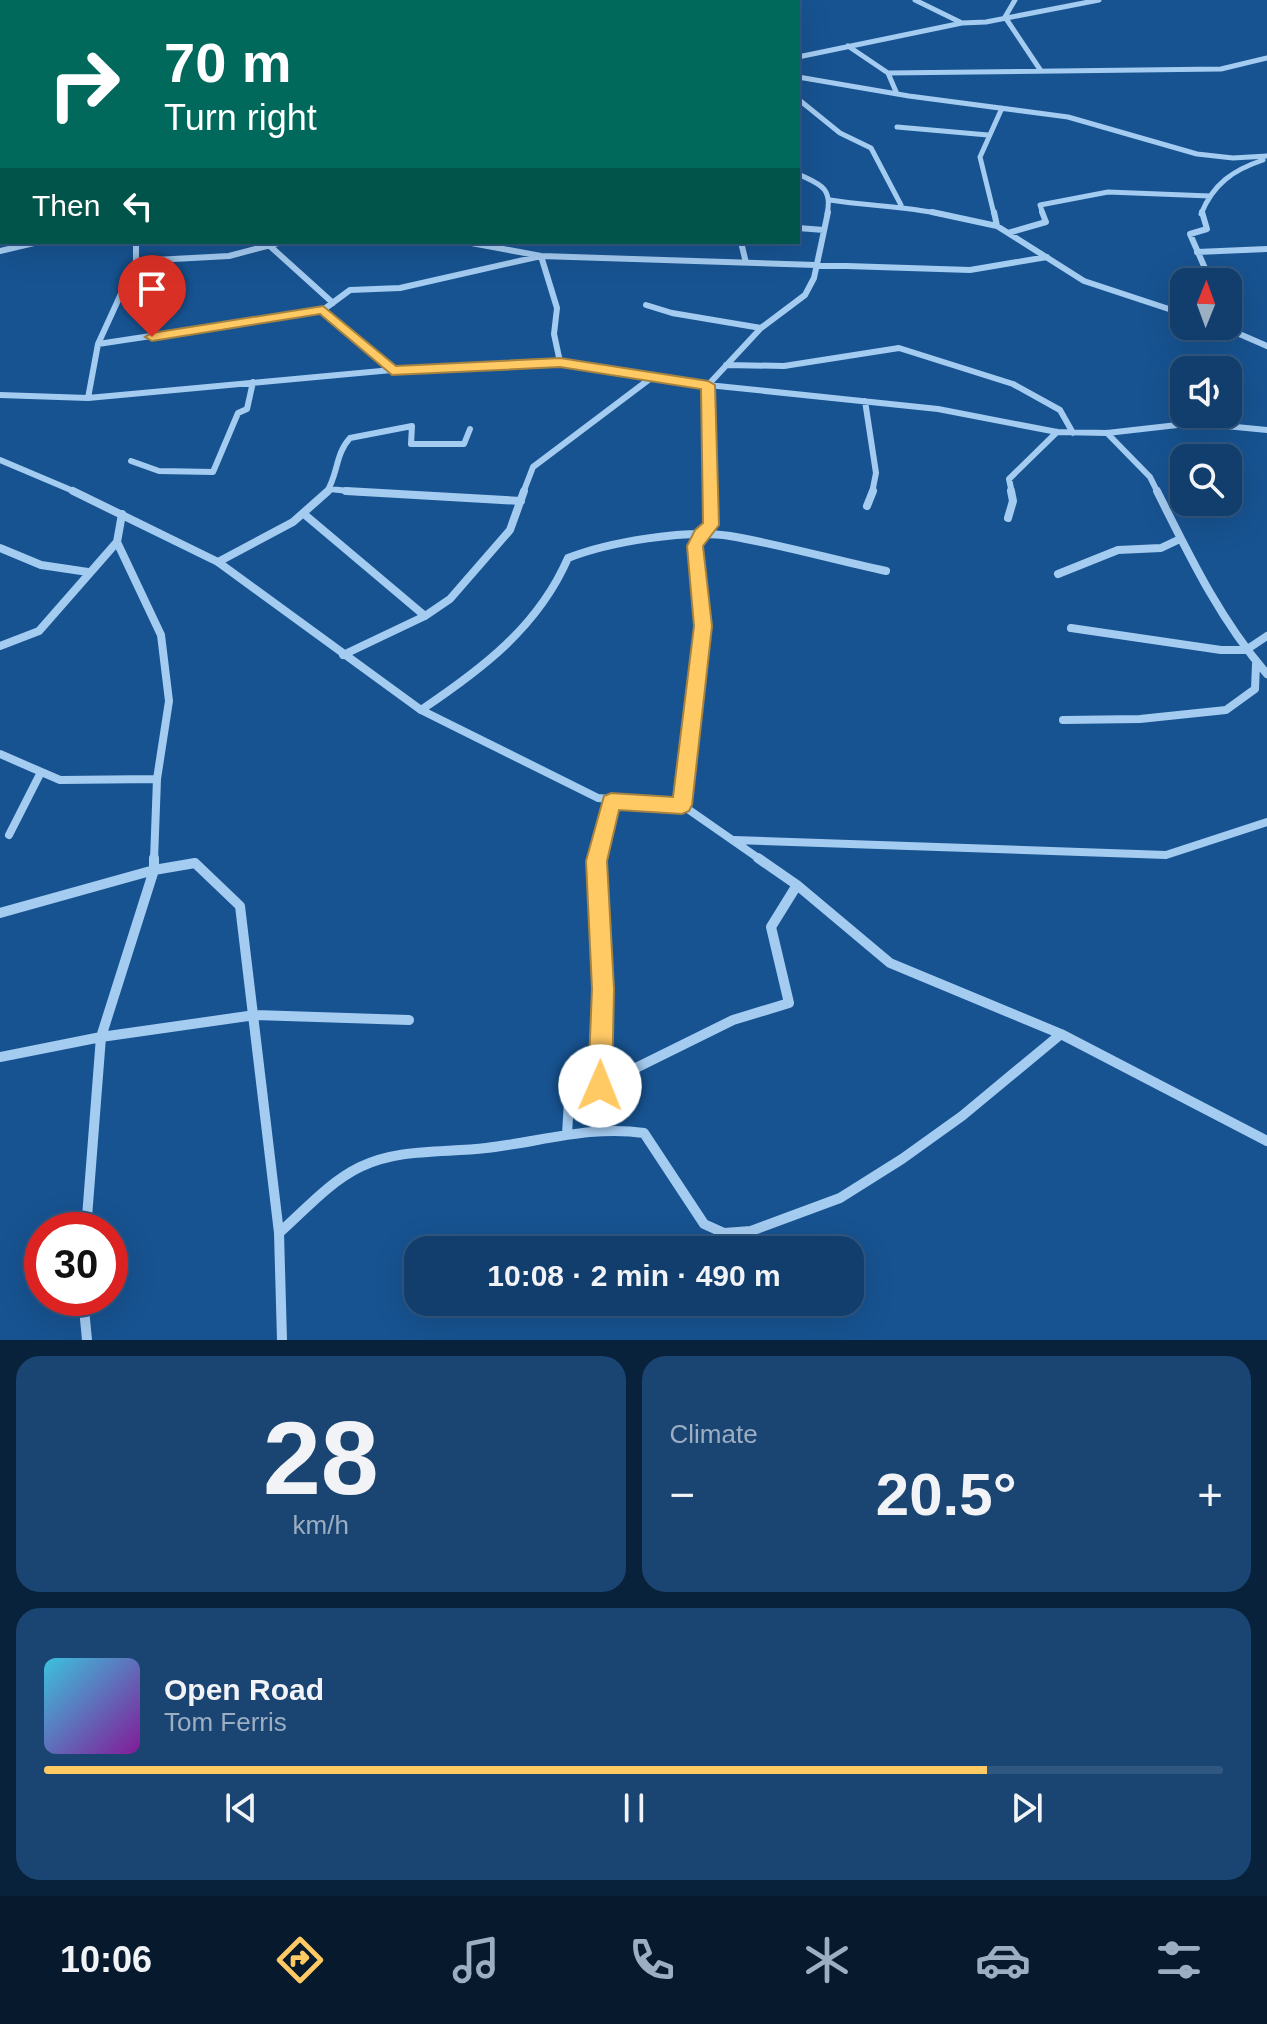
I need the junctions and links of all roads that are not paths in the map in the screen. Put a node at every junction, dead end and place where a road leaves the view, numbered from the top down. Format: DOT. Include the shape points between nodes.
graph roads {
  1 [pos="915,0"];
  2 [pos="1015,0"];
  3 [pos="1099,0"];
  4 [pos="1005,17"];
  5 [pos="962,23"];
  6 [pos="848,46"];
  7 [pos="800,50"];
  8 [pos="805,56"];
  9 [pos="800,57"];
  10 [pos="1267,58"];
  11 [pos="1041,71"];
  12 [pos="888,73"];
  13 [pos="800,77"];
  14 [pos="897,94"];
  15 [pos="800,101"];
  16 [pos="1002,108"];
  17 [pos="897,127"];
  18 [pos="988,135"];
  19 [pos="1267,158"];
  20 [pos="800,175"];
  21 [pos="1210,196"];
  22 [pos="830,200"];
  23 [pos="901,205"];
  24 [pos="997,226"];
  25 [pos="800,228"];
  26 [pos="824,230"];
  27 [pos="1008,233"];
  28 [pos="30,244"];
  29 [pos="136,244"];
  30 [pos="278,244"];
  31 [pos="477,244"];
  32 [pos="741,244"];
  33 [pos="271,247"];
  34 [pos="1267,249"];
  35 [pos="0,251"];
  36 [pos="1197,252"];
  37 [pos="541,256"];
  38 [pos="1047,257"];
  39 [pos="136,261"];
  40 [pos="746,263"];
  41 [pos="818,265"];
  42 [pos="1204,268"];
  43 [pos="333,303"];
  44 [pos="646,305"];
  45 [pos="1170,309"];
  46 [pos="323,310"];
  47 [pos="761,328"];
  48 [pos="1242,335"];
  49 [pos="98,344"];
  50 [pos="1267,346"];
  51 [pos="560,362"];
  52 [pos="726,365"];
  53 [pos="392,370"];
  54 [pos="651,378"];
  55 [pos="253,382"];
  56 [pos="708,385"];
  57 [pos="0,395"];
  58 [pos="88,398"];
  59 [pos="865,401"];
  60 [pos="470,429"];
  61 [pos="1267,430"];
  62 [pos="1057,432"];
  63 [pos="1073,433"];
  64 [pos="1107,433"];
  65 [pos="0,460"];
  66 [pos="131,461"];
  67 [pos="330,489"];
  68 [pos="521,501"];
  69 [pos="867,506"];
  70 [pos="122,514"];
  71 [pos="304,514"];
  72 [pos="1008,518"];
  73 [pos="701,534"];
  74 [pos="1180,539"];
  75 [pos="117,542"];
  76 [pos="0,548"];
  77 [pos="218,562"];
  78 [pos="886,571"];
  79 [pos="88,572"];
  80 [pos="1058,574"];
  81 [pos="425,616"];
  82 [pos="1071,628"];
  83 [pos="1267,636"];
  84 [pos="0,646"];
  85 [pos="1246,650"];
  86 [pos="343,655"];
  87 [pos="1256,664"];
  88 [pos="1267,674"];
  89 [pos="421,710"];
  90 [pos="1063,720"];
  91 [pos="0,754"];
  92 [pos="41,772"];
  93 [pos="157,779"];
  94 [pos="611,801"];
  95 [pos="682,805"];
  96 [pos="1267,822"];
  97 [pos="9,835"];
  98 [pos="732,840"];
  99 [pos="154,870"];
  100 [pos="797,885"];
  101 [pos="0,913"];
  102 [pos="255,1015"];
  103 [pos="409,1020"];
  104 [pos="1061,1034"];
  105 [pos="101,1037"];
  106 [pos="0,1057"];
  107 [pos="600,1086"];
  108 [pos="567,1134"];
  109 [pos="1267,1141"];
  110 [pos="87,1212"];
  111 [pos="279,1233"];
  112 [pos="85,1316"];
  113 [pos="87,1340"];
  114 [pos="282,1340"];
  1 -- 5 [label="street"];
  2 -- 4 [label="street"];
  3 -- 4 [label="street"];
  4 -- 5 [label="street"];
  4 -- 11 [label="street"];
  5 -- 6 [label="street"];
  6 -- 8 [label="street"];
  6 -- 12 [label="street"];
  7 -- 8 [label="street"];
  8 -- 9 [label="street"];
  10 -- 11 [label="street" via="1221,69"];
  11 -- 12 [label="street"];
  12 -- 14 [label="street"];
  13 -- 14 [label="street"];
  14 -- 16 [label="street"];
  15 -- 23 [label="street" via="840,133 871,148"];
  16 -- 18 [label="street"];
  16 -- 19 [label="street" via="1068,117 1197,154"];
  17 -- 18 [label="street"];
  18 -- 24 [label="street" via="981,168"];
  19 -- 21 [label="street" via="1233,171"];
  20 -- 22 [label="street" via="822,185"];
  21 -- 27 [label="street" via="1100,194 1040,205 1046,222"];
  21 -- 36 [label="street" via="1201,216 1207,229 1190,234"];
  22 -- 23 [label="street"];
  22 -- 26 [label="street"];
  23 -- 24 [label="street"];
  24 -- 27 [label="street"];
  25 -- 26 [label="street"];
  26 -- 41 [label="street"];
  27 -- 38 [label="street"];
  28 -- 35 [label="street"];
  29 -- 39 [label="street"];
  30 -- 33 [label="street"];
  31 -- 37 [label="street"];
  32 -- 40 [label="street"];
  33 -- 39 [label="street"];
  33 -- 43 [label="street"];
  34 -- 36 [label="street"];
  36 -- 42 [label="street"];
  37 -- 40 [label="street"];
  37 -- 43 [label="street" via="400,288 350,290"];
  37 -- 51 [label="street" via="557,308 554,334"];
  38 -- 41 [label="street" via="970,270"];
  38 -- 45 [label="street" via="1084,281"];
  39 -- 49 [label="street"];
  40 -- 41 [label="street"];
  41 -- 47 [label="street" via="805,295"];
  43 -- 46 [label="street"];
  44 -- 47 [label="street"];
  46 -- 49 [label="street"];
  46 -- 53 [label="street"];
  47 -- 52 [label="street"];
  48 -- 50 [label="street"];
  49 -- 58 [label="street"];
  51 -- 53 [label="street"];
  51 -- 54 [label="street"];
  52 -- 56 [label="street"];
  52 -- 63 [label="street" via="784,366 899,348 1013,384 1060,410"];
  53 -- 55 [label="street"];
  54 -- 56 [label="street"];
  54 -- 68 [label="street" via="533,467"];
  55 -- 58 [label="street"];
  55 -- 66 [label="street" via="247,409 238,413 213,472 159,471"];
  56 -- 59 [label="street"];
  56 -- 73 [label="street" via="711,525"];
  57 -- 58 [label="street"];
  59 -- 62 [label="street"];
  59 -- 69 [label="street" via="879,467"];
  60 -- 67 [label="street" via="464,444 411,444 412,426 350,438 343,443"];
  61 -- 64 [label="street" via="1195,423"];
  62 -- 63 [label="street"];
  62 -- 72 [label="street" via="1009,479 1013,501"];
  63 -- 64 [label="street"];
  64 -- 74 [label="street" via="1150,477"];
  65 -- 70 [label="street"];
  67 -- 68 [label="street" via="374,496 473,495"];
  67 -- 71 [label="street"];
  68 -- 81 [label="street" via="510,530 487,559 450,599"];
  70 -- 75 [label="street"];
  70 -- 77 [label="street"];
  71 -- 77 [label="street"];
  71 -- 81 [label="street"];
  73 -- 78 [label="street"];
  73 -- 89 [label="street" via="598,546 568,558 559,582 511,640 478,672"];
  73 -- 95 [label="street" via="695,556 703,626"];
  74 -- 80 [label="street" via="1161,548 1118,550"];
  74 -- 85 [label="street"];
  75 -- 79 [label="street"];
  75 -- 93 [label="street" via="164,648 169,701"];
  76 -- 79 [label="street" via="41,565"];
  77 -- 86 [label="street"];
  79 -- 84 [label="street" via="39,631"];
  81 -- 86 [label="street"];
  82 -- 85 [label="street"];
  83 -- 85 [label="street"];
  85 -- 87 [label="street"];
  86 -- 89 [label="street"];
  87 -- 88 [label="street"];
  87 -- 90 [label="street" via="1255,689 1226,710"];
  89 -- 94 [label="street"];
  91 -- 92 [label="street"];
  92 -- 93 [label="street" via="60,780"];
  92 -- 97 [label="street"];
  93 -- 99 [label="street"];
  94 -- 95 [label="street"];
  94 -- 107 [label="street" via="596,861 603,989"];
  95 -- 98 [label="street"];
  96 -- 98 [label="street" via="1166,855"];
  98 -- 100 [label="street"];
  99 -- 101 [label="street"];
  99 -- 102 [label="street" via="195,863 240,906"];
  99 -- 105 [label="street"];
  100 -- 104 [label="street" via="890,963"];
  100 -- 107 [label="street" via="771,927 789,1003 733,1020"];
  102 -- 103 [label="street"];
  102 -- 105 [label="street"];
  102 -- 111 [label="street"];
  104 -- 108 [label="street" via="962,1116 840,1198 738,1233 704,1224 644,1133"];
  104 -- 109 [label="street"];
  105 -- 106 [label="street"];
  105 -- 110 [label="street"];
  107 -- 108 [label="street" via="569,1101"];
  108 -- 111 [label="street" via="486,1148 436,1150 357,1167"];
  111 -- 114 [label="street"];
  112 -- 113 [label="street"];
}
